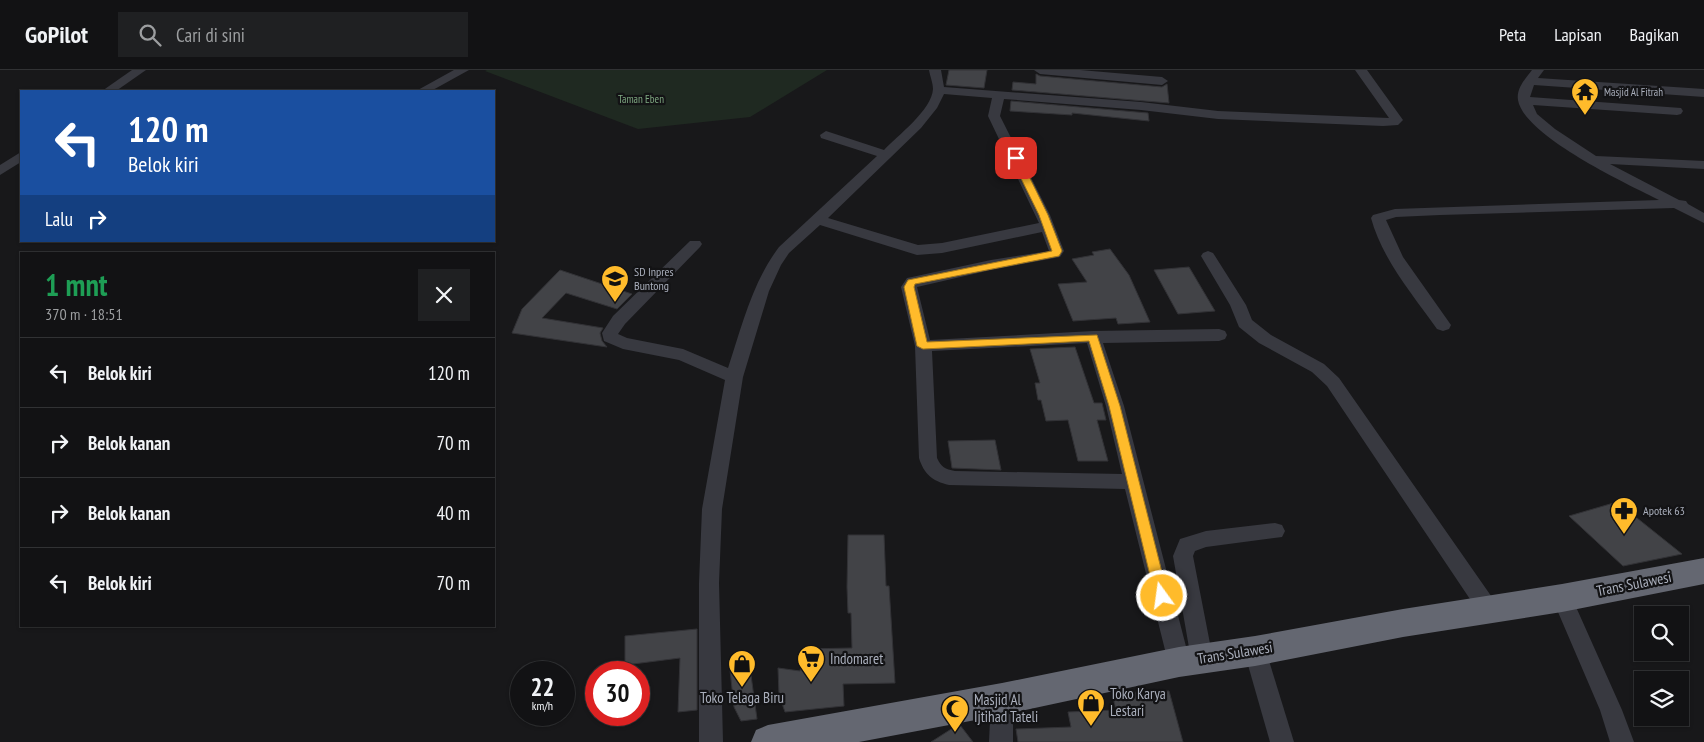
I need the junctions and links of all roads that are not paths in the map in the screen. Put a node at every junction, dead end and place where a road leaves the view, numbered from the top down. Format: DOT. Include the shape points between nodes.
graph roads {
  1 [pos="140,70"];
  2 [pos="463,70"];
  3 [pos="935,70"];
  4 [pos="1040,70"];
  5 [pos="1361,70"];
  6 [pos="1538,70"];
  7 [pos="1162,81"];
  8 [pos="1529,82"];
  9 [pos="110,90"];
  10 [pos="424,90"];
  11 [pos="939,90"];
  12 [pos="1704,93"];
  13 [pos="998,94"];
  14 [pos="1524,101"];
  15 [pos="1677,110"];
  16 [pos="826,135"];
  17 [pos="886,155"];
  18 [pos="20,157"];
  19 [pos="1594,159"];
  20 [pos="1704,165"];
  21 [pos="0,171"];
  22 [pos="1681,204"];
  23 [pos="817,219"];
  24 [pos="1704,219"];
  25 [pos="1048,226"];
  26 [pos="695,244"];
  27 [pos="1208,256"];
  28 [pos="1442,325"];
  29 [pos="1219,335"];
  30 [pos="1093,338"];
  31 [pos="923,346"];
  32 [pos="734,377"];
  33 [pos="1133,482"];
  34 [pos="1275,531"];
  35 [pos="1704,571"];
  36 [pos="1562,598"];
  37 [pos="1488,610"];
  38 [pos="1255,651"];
  39 [pos="1191,660"];
  40 [pos="1002,699"];
  41 [pos="710,742"];
  42 [pos="768,742"];
  43 [pos="1001,742"];
  44 [pos="1282,742"];
  45 [pos="1622,742"];
  1 -- 9 [label="street"];
  2 -- 10 [label="street"];
  3 -- 11 [label="street"];
  4 -- 7 [label="street"];
  5 -- 13 [label="street" via="1397,120 1218,115"];
  6 -- 8 [label="street"];
  8 -- 12 [label="street"];
  8 -- 14 [label="street"];
  11 -- 13 [label="street"];
  11 -- 17 [label="street" via="929,111"];
  13 -- 25 [label="street" via="994,116"];
  14 -- 15 [label="street"];
  14 -- 19 [label="street" via="1538,122 1571,147"];
  16 -- 17 [label="street"];
  17 -- 23 [label="street"];
  18 -- 21 [label="street"];
  19 -- 20 [label="street"];
  19 -- 22 [label="street"];
  22 -- 24 [label="street"];
  22 -- 28 [label="street" via="1395,213 1378,218 1393,252"];
  23 -- 25 [label="street" via="917,250 942,248"];
  23 -- 32 [label="street" via="774,264 754,308"];
  25 -- 31 [label="street" via="1056,246 1055,254 912,282 909,287"];
  26 -- 32 [label="street" via="620,320 610,337 622,343 683,355"];
  27 -- 37 [label="street" via="1245,322 1265,339 1318,368 1333,382"];
  29 -- 30 [label="street"];
  30 -- 31 [label="street"];
  30 -- 33 [label="street" via="1115,406"];
  31 -- 33 [label="street" via="928,458 935,473 954,478"];
  32 -- 41 [label="street" via="712,508"];
  33 -- 39 [label="street"];
  34 -- 39 [label="street" via="1206,539 1187,545 1183,556"];
  35 -- 36 [label="highway, Trans Sulawesi"];
  36 -- 37 [label="highway, Trans Sulawesi"];
  36 -- 45 [label="street"];
  37 -- 38 [label="highway, Trans Sulawesi"];
  38 -- 39 [label="highway, Trans Sulawesi"];
  38 -- 44 [label="street"];
  39 -- 40 [label="highway, Trans Sulawesi"];
  40 -- 42 [label="highway, Trans Sulawesi"];
  40 -- 43 [label="street"];
}
